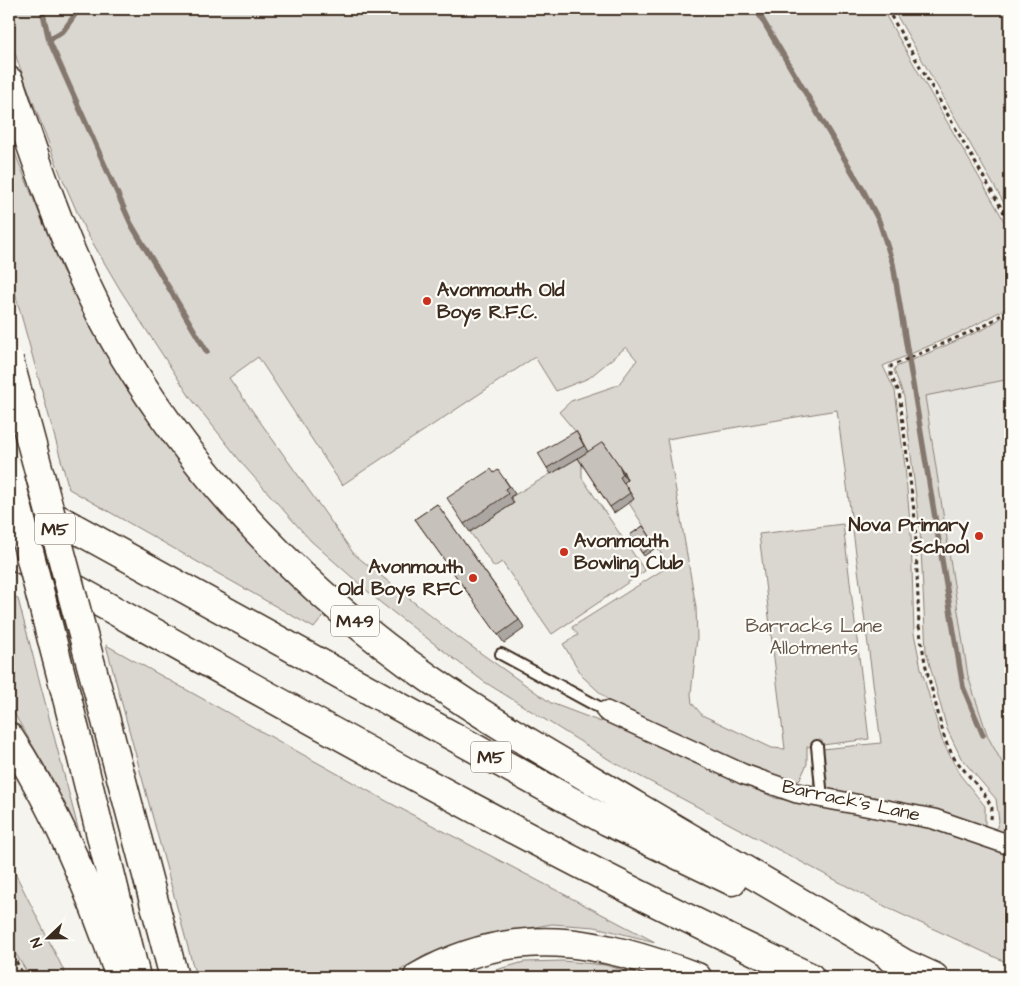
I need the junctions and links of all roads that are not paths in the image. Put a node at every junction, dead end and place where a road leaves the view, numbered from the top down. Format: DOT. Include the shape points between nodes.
graph roads {
  1 [pos="9,81"];
  2 [pos="9,359"];
  3 [pos="9,474"];
  4 [pos="9,486"];
  5 [pos="9,492"];
  6 [pos="57,519"];
  7 [pos="9,552"];
  8 [pos="501,654"];
  9 [pos="606,711"];
  10 [pos="9,737"];
  11 [pos="817,746"];
  12 [pos="822,798"];
  13 [pos="1010,845"];
  14 [pos="907,965"];
  15 [pos="120,977"];
  16 [pos="136,977"];
  17 [pos="174,977"];
  18 [pos="418,977"];
  19 [pos="697,977"];
  20 [pos="810,977"];
  21 [pos="934,977"];
  1 -- 14 [label="highway, M49" via="45,185 78,263 124,357 187,449 266,540 314,588 430,679 525,740"];
  2 -- 17 [label="highway, M5, bridge"];
  3 -- 16 [label="highway, M5, bridge"];
  4 -- 6 [label="highway, M5"];
  5 -- 6 [label="highway, M5"];
  6 -- 14 [label="highway, M5" via="608,821"];
  7 -- 20 [label="highway, M5" via="453,797 718,934"];
  8 -- 9 [label="lane"];
  9 -- 12 [label="street, Barrack's Lane" via="743,774"];
  10 -- 15 [label="highway" via="75,862"];
  11 -- 12 [label="lane"];
  12 -- 13 [label="street, Barrack's Lane" via="934,819"];
  14 -- 21 [label="highway, M5"];
  18 -- 19 [label="highway" via="483,951 548,942 604,947"];
}
